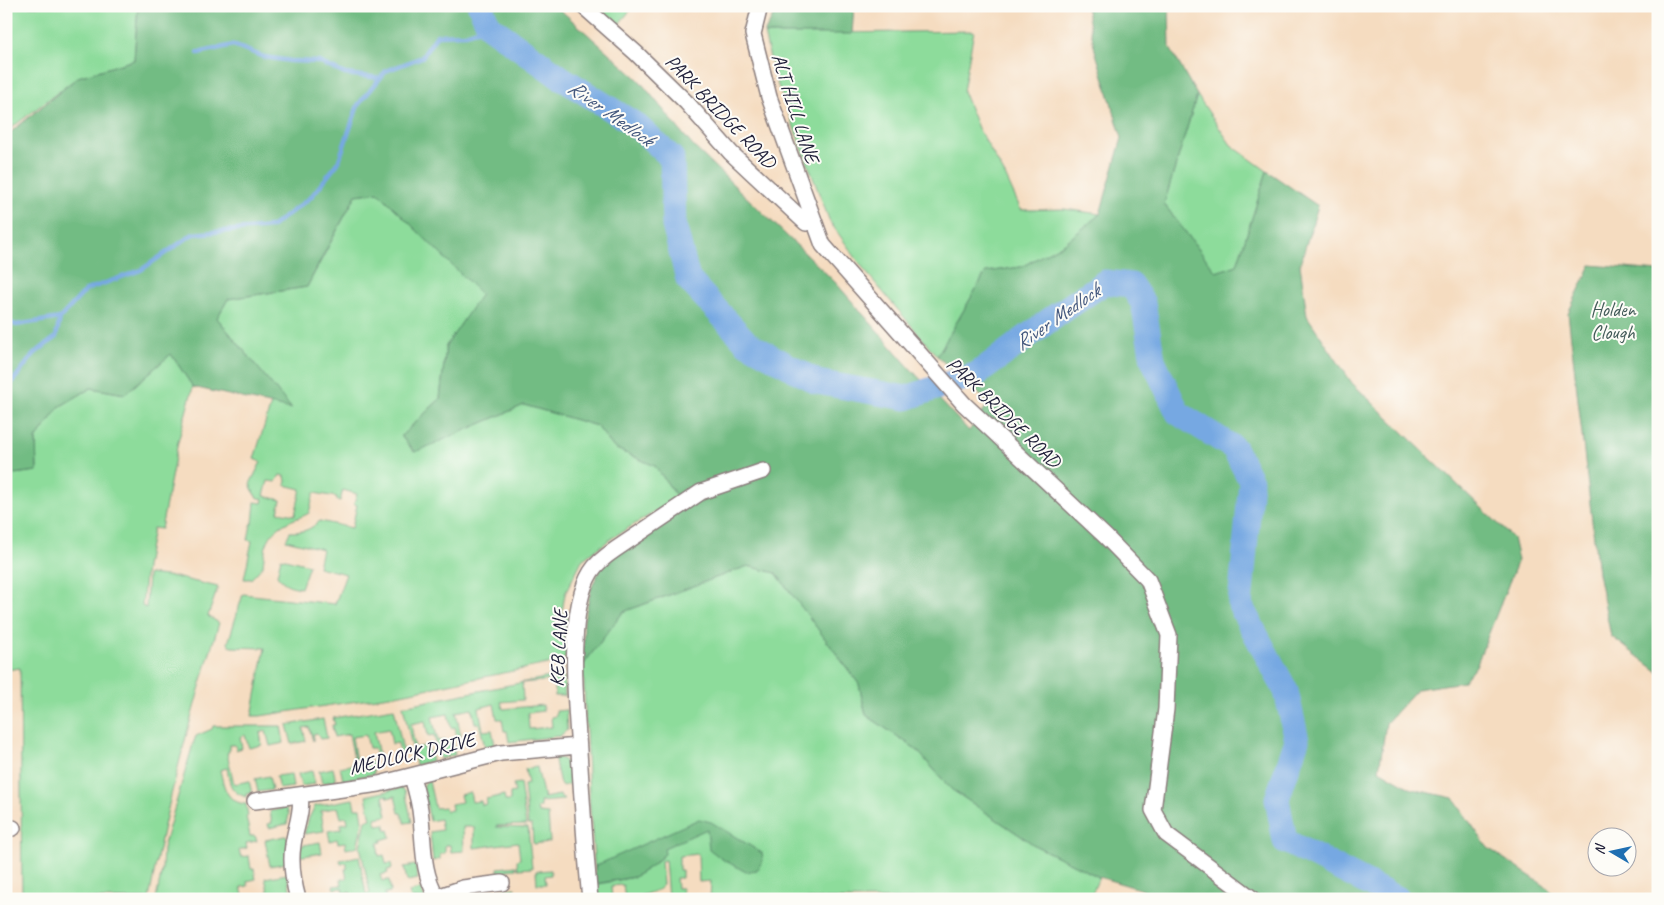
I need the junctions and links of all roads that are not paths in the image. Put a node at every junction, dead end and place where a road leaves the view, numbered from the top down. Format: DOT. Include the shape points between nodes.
graph roads {
  1 [pos="583,6"];
  2 [pos="760,6"];
  3 [pos="814,221"];
  4 [pos="763,471"];
  5 [pos="578,746"];
  6 [pos="412,777"];
  7 [pos="300,796"];
  8 [pos="255,801"];
  9 [pos="502,883"];
  10 [pos="437,898"];
  11 [pos="298,899"];
  12 [pos="590,899"];
  13 [pos="1254,899"];
  1 -- 3 [label="street, PARK BRIDGE ROAD" via="642,59 731,153 806,224"];
  2 -- 3 [label="street, ALT HILL LANE" via="753,34 755,43 769,97"];
  3 -- 13 [label="street, PARK BRIDGE ROAD" via="823,244 964,404 1148,580 1169,635 1166,709 1153,810 1166,834"];
  4 -- 5 [label="street, KEB LANE" via="702,492 603,558 591,572 576,618 573,670"];
  5 -- 6 [label="street, MEDLOCK DRIVE" via="501,753"];
  5 -- 12 [label="street, KEB LANE"];
  6 -- 7 [label="street, MEDLOCK DRIVE"];
  6 -- 10 [label="street" via="420,813 424,862"];
  7 -- 8 [label="street, MEDLOCK DRIVE"];
  7 -- 11 [label="street" via="292,860 292,877"];
  9 -- 10 [label="street" via="471,880"];
}
